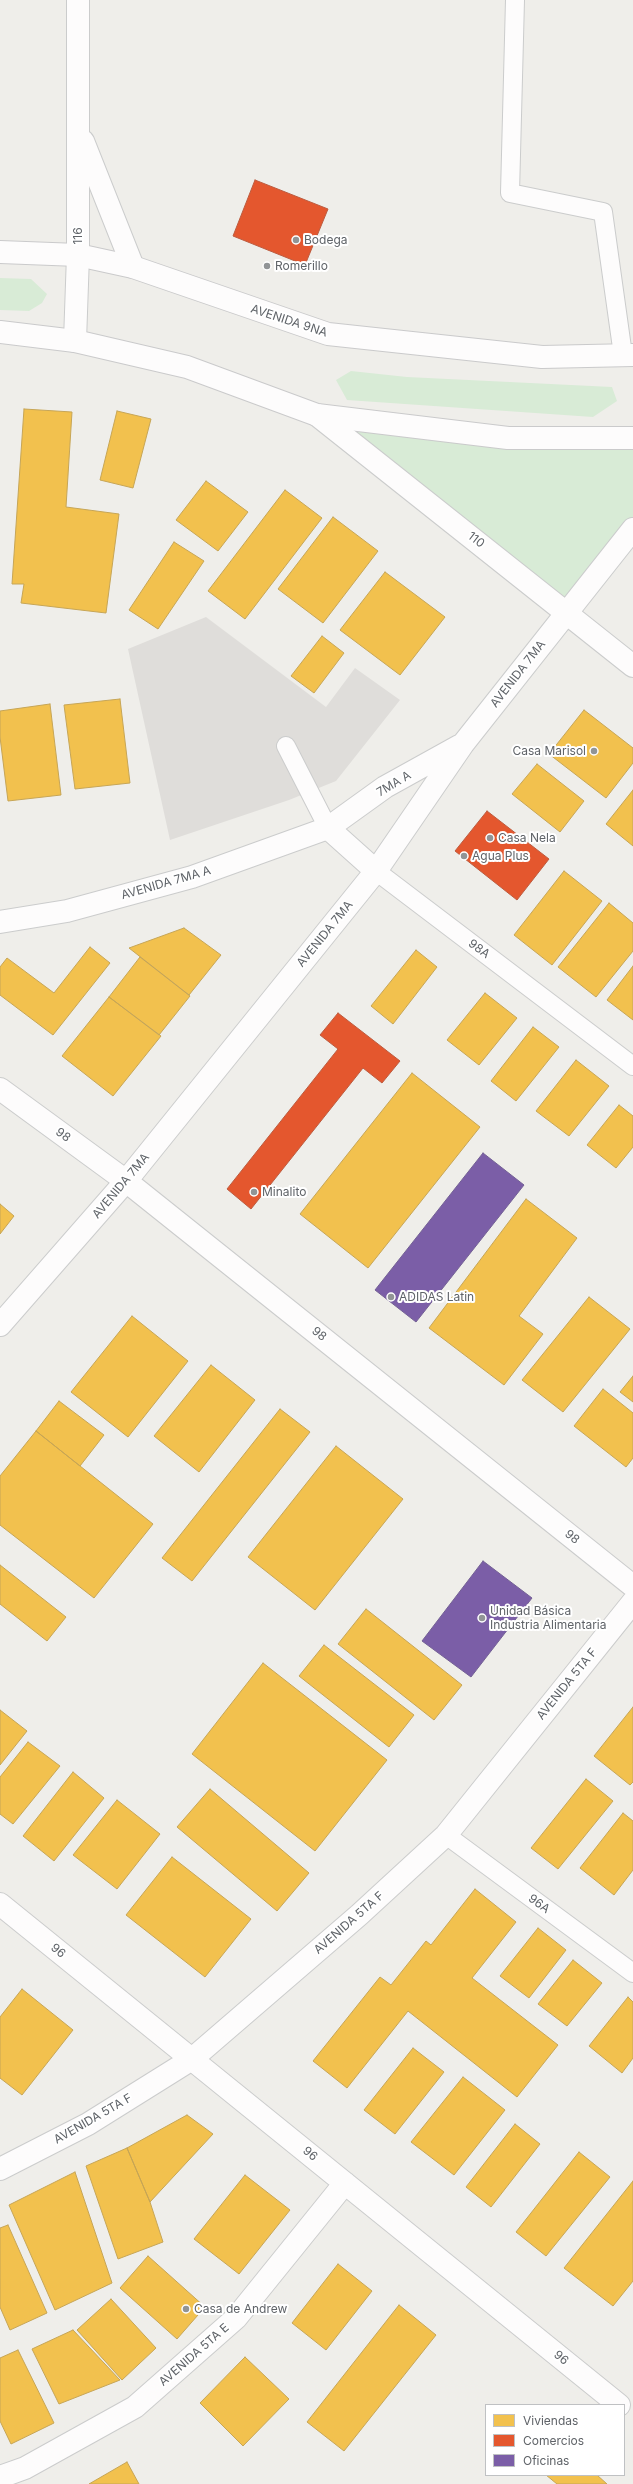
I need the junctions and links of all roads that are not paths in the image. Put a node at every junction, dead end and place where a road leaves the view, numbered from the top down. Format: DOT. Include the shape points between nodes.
graph roads {
  1 [pos="78,0"];
  2 [pos="515,0"];
  3 [pos="79,130"];
  4 [pos="0,252"];
  5 [pos="78,255"];
  6 [pos="133,267"];
  7 [pos="0,332"];
  8 [pos="75,341"];
  9 [pos="628,355"];
  10 [pos="317,415"];
  11 [pos="633,438"];
  12 [pos="633,529"];
  13 [pos="566,611"];
  14 [pos="633,666"];
  15 [pos="464,744"];
  16 [pos="286,746"];
  17 [pos="328,828"];
  18 [pos="376,870"];
  19 [pos="0,922"];
  20 [pos="633,1066"];
  21 [pos="0,1089"];
  22 [pos="126,1181"];
  23 [pos="0,1325"];
  24 [pos="633,1586"];
  25 [pos="633,1602"];
  26 [pos="446,1835"];
  27 [pos="0,1904"];
  28 [pos="633,1973"];
  29 [pos="192,2059"];
  30 [pos="0,2169"];
  31 [pos="345,2183"];
  32 [pos="618,2404"];
  33 [pos="625,2410"];
  34 [pos="633,2416"];
  35 [pos="0,2477"];
  1 -- 3 [label="street, 116"];
  2 -- 9 [label="lane" via="510,193 603,212"];
  3 -- 5 [label="street, 116"];
  3 -- 6 [label="street, 116"];
  4 -- 5 [label="street, AVENIDA 9NA"];
  5 -- 6 [label="street, AVENIDA 9NA"];
  5 -- 8 [label="street, 116"];
  6 -- 9 [label="street, AVENIDA 9NA" via="328,334 542,357"];
  7 -- 8 [label="street"];
  8 -- 10 [label="street" via="187,367"];
  10 -- 11 [label="street" via="508,438"];
  10 -- 13 [label="street, 110"];
  12 -- 13 [label="street, AVENIDA 7MA"];
  13 -- 14 [label="street, 110"];
  13 -- 15 [label="street, AVENIDA 7MA"];
  15 -- 17 [label="street, 7MA A" via="385,787"];
  15 -- 18 [label="street, AVENIDA 7MA"];
  16 -- 17 [label="lane"];
  17 -- 18 [label="street, 98A"];
  17 -- 19 [label="street, AVENIDA 7MA A" via="192,876 67,911"];
  18 -- 20 [label="lane, 98A"];
  18 -- 22 [label="street, AVENIDA 7MA"];
  21 -- 22 [label="street, 98"];
  22 -- 23 [label="street, AVENIDA 7MA"];
  22 -- 24 [label="street, 98"];
  25 -- 26 [label="street, AVENIDA 5TA F"];
  26 -- 28 [label="lane, 96A"];
  26 -- 29 [label="street, AVENIDA 5TA F" via="359,1915"];
  27 -- 29 [label="street, 96"];
  29 -- 30 [label="street, AVENIDA 5TA F" via="88,2124"];
  29 -- 31 [label="street, 96"];
  31 -- 32 [label="street, 96"];
  31 -- 35 [label="street, AVENIDA 5TA E" via="236,2318 135,2407 25,2468"];
  33 -- 34 [label="street"];
}
